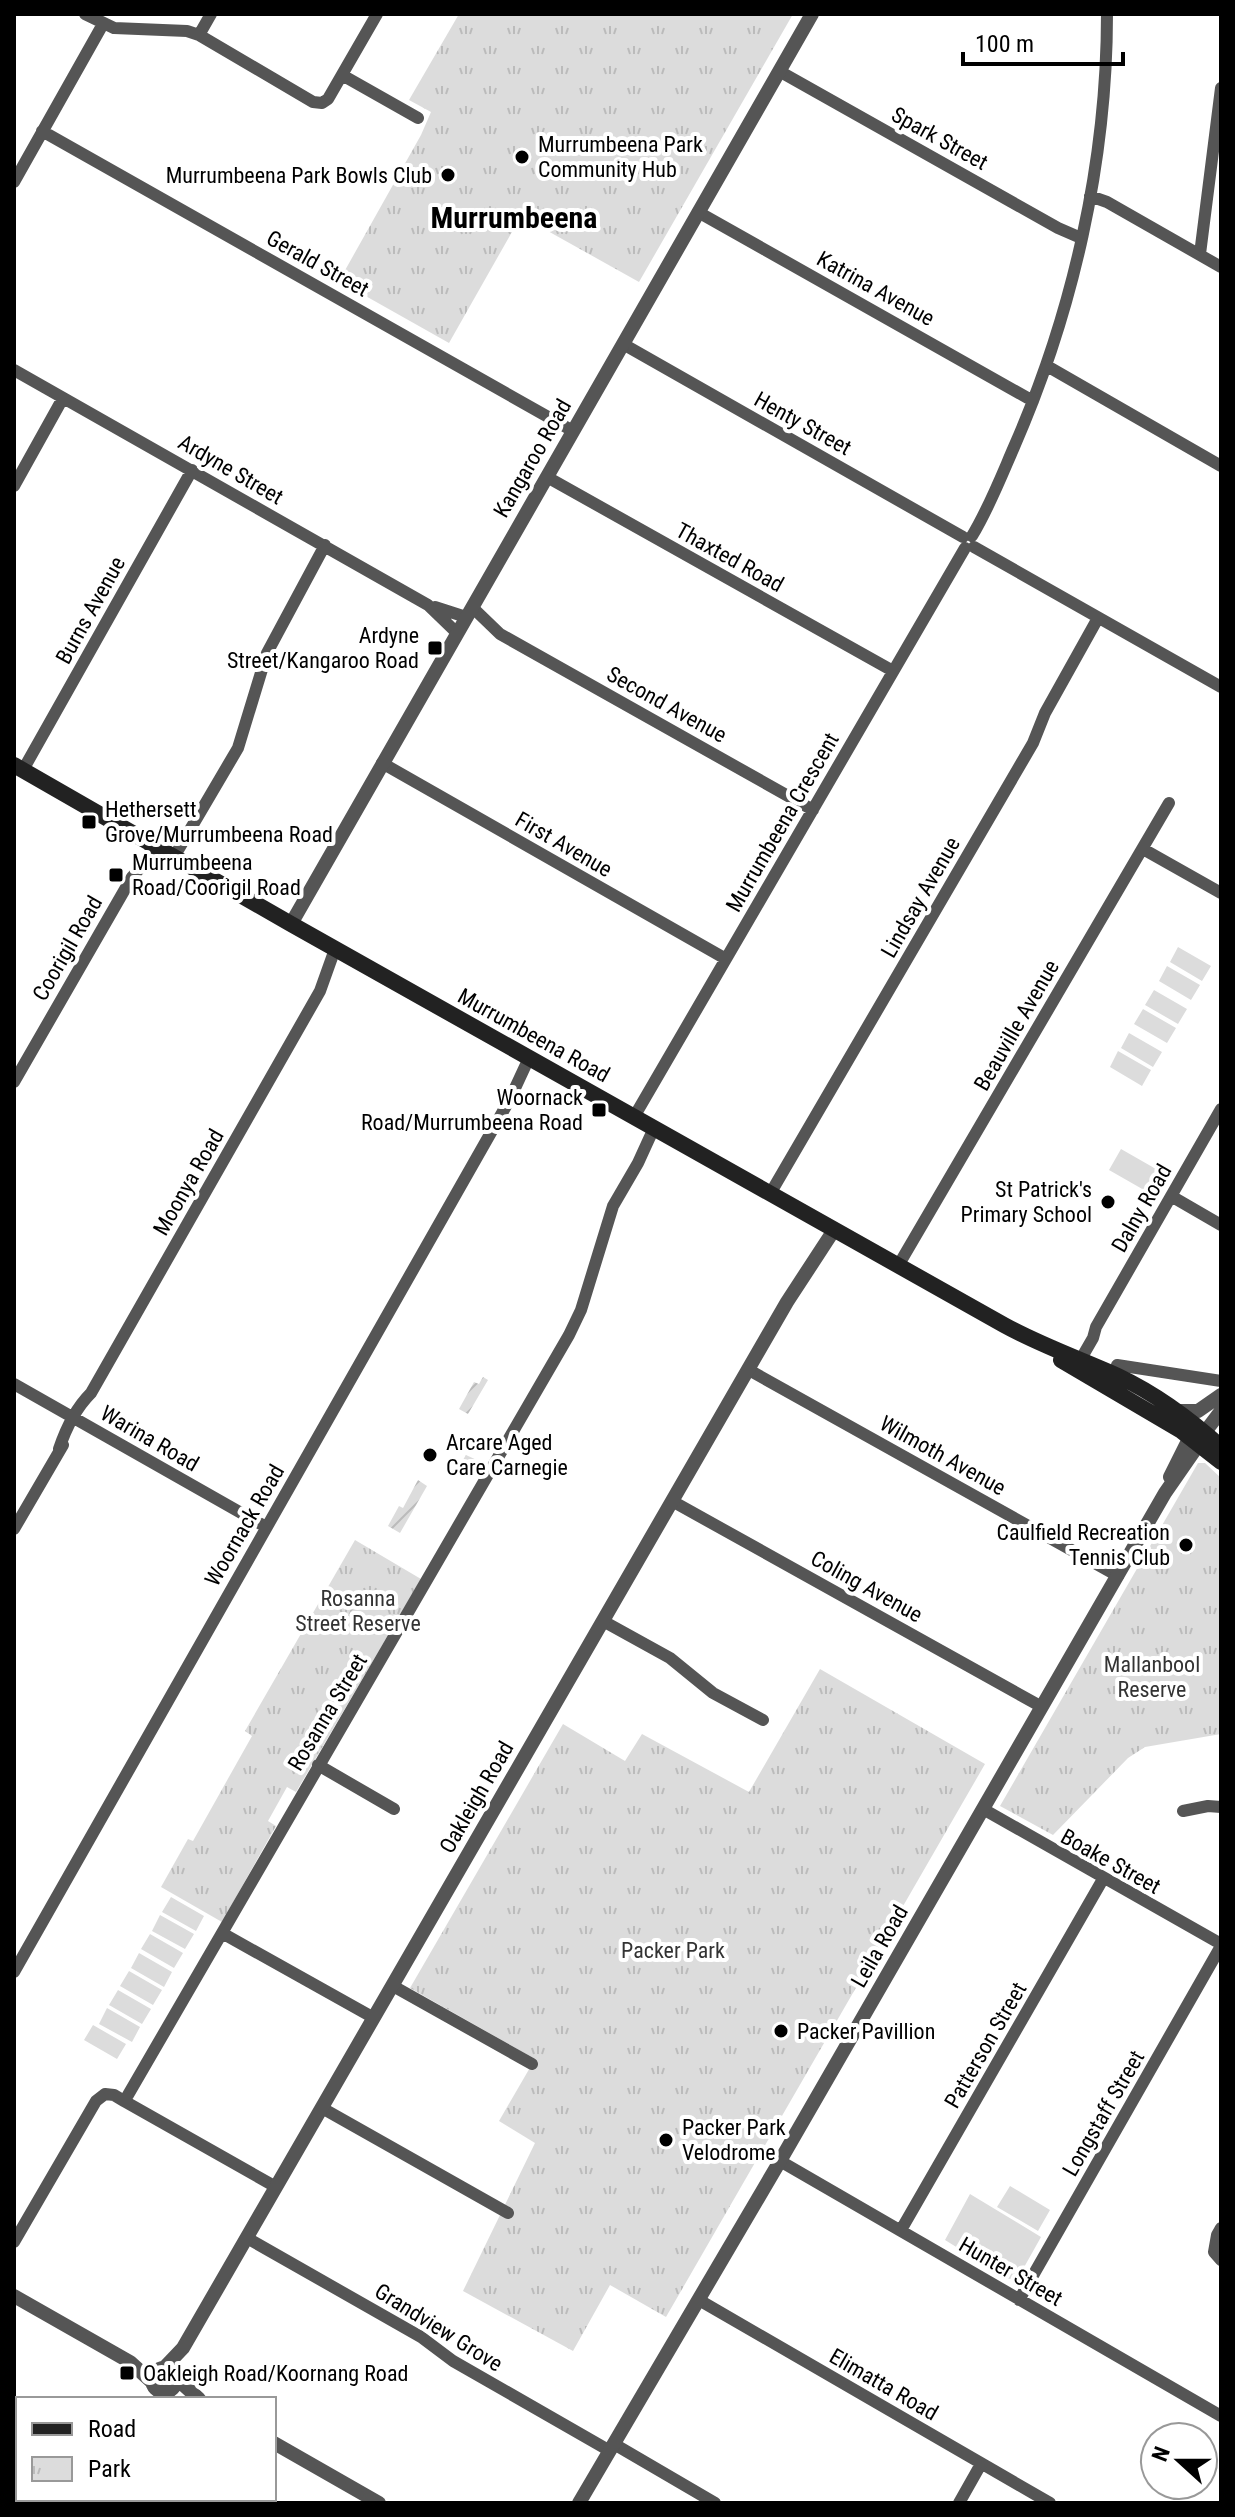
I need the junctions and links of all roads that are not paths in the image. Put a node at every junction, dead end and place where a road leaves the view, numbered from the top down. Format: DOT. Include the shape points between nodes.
graph roads {
  1 [pos="85,14"];
  2 [pos="211,14"];
  3 [pos="377,14"];
  4 [pos="812,14"];
  5 [pos="1107,14"];
  6 [pos="103,24"];
  7 [pos="199,35"];
  8 [pos="779,71"];
  9 [pos="342,75"];
  10 [pos="1221,88"];
  11 [pos="418,118"];
  12 [pos="42,131"];
  13 [pos="15,177"];
  14 [pos="1090,196"];
  15 [pos="698,212"];
  16 [pos="1081,238"];
  17 [pos="1200,254"];
  18 [pos="1221,267"];
  19 [pos="623,344"];
  20 [pos="1047,366"];
  21 [pos="14,370"];
  22 [pos="63,398"];
  23 [pos="1033,401"];
  24 [pos="573,431"];
  25 [pos="1221,466"];
  26 [pos="192,470"];
  27 [pos="547,477"];
  28 [pos="14,486"];
  29 [pos="968,542"];
  30 [pos="325,545"];
  31 [pos="1098,618"];
  32 [pos="464,621"];
  33 [pos="500,634"];
  34 [pos="893,671"];
  35 [pos="1221,687"];
  36 [pos="382,763"];
  37 [pos="18,768"];
  38 [pos="1169,803"];
  39 [pos="813,810"];
  40 [pos="150,844"];
  41 [pos="1143,849"];
  42 [pos="174,857"];
  43 [pos="1221,893"];
  44 [pos="291,924"];
  45 [pos="340,952"];
  46 [pos="726,959"];
  47 [pos="532,1060"];
  48 [pos="16,1072"];
  49 [pos="1221,1109"];
  50 [pos="634,1117"];
  51 [pos="658,1130"];
  52 [pos="770,1194"];
  53 [pos="1171,1196"];
  54 [pos="1221,1225"];
  55 [pos="830,1227"];
  56 [pos="898,1266"];
  57 [pos="1074,1363"];
  58 [pos="1117,1365"];
  59 [pos="749,1370"];
  60 [pos="1221,1381"];
  61 [pos="14,1384"];
  62 [pos="1221,1395"];
  63 [pos="1178,1411"];
  64 [pos="1221,1411"];
  65 [pos="76,1419"];
  66 [pos="1204,1435"];
  67 [pos="1221,1446"];
  68 [pos="1221,1462"];
  69 [pos="672,1501"];
  70 [pos="266,1527"];
  71 [pos="14,1529"];
  72 [pos="1118,1576"];
  73 [pos="603,1621"];
  74 [pos="1042,1707"];
  75 [pos="763,1720"];
  76 [pos="318,1765"];
  77 [pos="1221,1807"];
  78 [pos="394,1809"];
  79 [pos="983,1809"];
  80 [pos="1183,1811"];
  81 [pos="1103,1879"];
  82 [pos="222,1933"];
  83 [pos="1221,1945"];
  84 [pos="14,1972"];
  85 [pos="393,1986"];
  86 [pos="374,2018"];
  87 [pos="532,2064"];
  88 [pos="124,2101"];
  89 [pos="322,2108"];
  90 [pos="780,2161"];
  91 [pos="276,2187"];
  92 [pos="508,2213"];
  93 [pos="1221,2228"];
  94 [pos="901,2230"];
  95 [pos="247,2238"];
  96 [pos="14,2242"];
  97 [pos="1221,2260"];
  98 [pos="14,2296"];
  99 [pos="699,2300"];
  100 [pos="1019,2300"];
  101 [pos="163,2382"];
  102 [pos="149,2397"];
  103 [pos="188,2397"];
  104 [pos="195,2397"];
  105 [pos="1221,2416"];
  106 [pos="276,2444"];
  107 [pos="612,2447"];
  108 [pos="981,2464"];
  109 [pos="379,2503"];
  110 [pos="579,2503"];
  111 [pos="715,2503"];
  112 [pos="959,2503"];
  113 [pos="1050,2503"];
  1 -- 6 [label="street"];
  2 -- 7 [label="street"];
  3 -- 9 [label="street"];
  4 -- 8 [label="street, Kangaroo Road"];
  5 -- 14 [label="street, Murrumbeena Crescent"];
  6 -- 7 [label="street"];
  6 -- 12 [label="street"];
  7 -- 9 [label="street" via="313,102 328,99"];
  8 -- 15 [label="street, Kangaroo Road"];
  8 -- 16 [label="street, Spark Street"];
  9 -- 11 [label="street"];
  10 -- 17 [label="street"];
  12 -- 13 [label="street"];
  12 -- 24 [label="street, Gerald Street"];
  14 -- 16 [label="street, Murrumbeena Crescent"];
  14 -- 17 [label="street"];
  15 -- 19 [label="street, Kangaroo Road"];
  15 -- 23 [label="street, Katrina Avenue"];
  16 -- 20 [label="street, Murrumbeena Crescent"];
  17 -- 18 [label="street"];
  19 -- 24 [label="street, Kangaroo Road"];
  19 -- 29 [label="street, Henty Street"];
  20 -- 23 [label="street, Murrumbeena Crescent"];
  20 -- 25 [label="street"];
  21 -- 22 [label="street, Ardyne Street"];
  22 -- 26 [label="street, Ardyne Street"];
  22 -- 28 [label="street"];
  23 -- 29 [label="street, Murrumbeena Crescent"];
  24 -- 27 [label="street, Kangaroo Road"];
  26 -- 30 [label="street, Ardyne Street"];
  26 -- 37 [label="street, Burns Avenue"];
  27 -- 32 [label="street, Kangaroo Road"];
  27 -- 34 [label="street, Thaxted Road"];
  29 -- 31 [label="street, Henty Street"];
  29 -- 34 [label="street, Murrumbeena Crescent"];
  30 -- 32 [label="street, Ardyne Street"];
  30 -- 42 [label="street" via="267,653 238,748"];
  31 -- 35 [label="street, Henty Street"];
  31 -- 52 [label="street, Lindsay Avenue" via="1033,743"];
  32 -- 33 [label="street, Second Avenue"];
  32 -- 33 [label="street, Second Avenue" via="482,619"];
  32 -- 36 [label="street, Kangaroo Road"];
  33 -- 39 [label="street, Second Avenue"];
  34 -- 39 [label="street, Murrumbeena Crescent"];
  36 -- 44 [label="street, Kangaroo Road"];
  36 -- 46 [label="street, First Avenue"];
  37 -- 40 [label="main road, Murrumbeena Road"];
  38 -- 41 [label="street, Beauville Avenue"];
  39 -- 46 [label="street, Murrumbeena Crescent"];
  40 -- 42 [label="main road, Murrumbeena Road"];
  40 -- 48 [label="street, Coorigil Road"];
  41 -- 43 [label="street"];
  41 -- 56 [label="street, Beauville Avenue"];
  42 -- 44 [label="main road, Murrumbeena Road"];
  44 -- 45 [label="main road, Murrumbeena Road"];
  45 -- 47 [label="main road, Murrumbeena Road"];
  45 -- 65 [label="street, Moonya Road"];
  46 -- 50 [label="street, Murrumbeena Crescent"];
  47 -- 50 [label="main road, Murrumbeena Road"];
  47 -- 70 [label="street, Woornack Road"];
  49 -- 53 [label="street, Dalny Road"];
  50 -- 51 [label="main road, Murrumbeena Road"];
  51 -- 52 [label="main road, Murrumbeena Road"];
  51 -- 76 [label="street, Rosanna Street" via="610,1214 577,1321"];
  52 -- 55 [label="main road, Murrumbeena Road"];
  53 -- 54 [label="street"];
  53 -- 57 [label="street, Dalny Road"];
  55 -- 56 [label="main road, Murrumbeena Road"];
  55 -- 59 [label="street, Oakleigh Road"];
  56 -- 57 [label="main road, Murrumbeena Road"];
  57 -- 63 [label="main road, Murrumbeena Road" via="1121,1378"];
  57 -- 66 [label="main road, Murrumbeena Road"];
  58 -- 60 [label="street"];
  59 -- 69 [label="street, Oakleigh Road"];
  59 -- 72 [label="street, Wilmoth Avenue"];
  61 -- 65 [label="street, Warina Road"];
  62 -- 63 [label="street" via="1198,1411"];
  63 -- 66 [label="main road, Murrumbeena Road"];
  64 -- 66 [label="street, Leila Road"];
  65 -- 70 [label="street, Warina Road"];
  65 -- 71 [label="street, Moonya Road"];
  66 -- 67 [label="main road, Murrumbeena Road"];
  66 -- 68 [label="main road, Murrumbeena Road"];
  66 -- 72 [label="street, Leila Road"];
  69 -- 73 [label="street, Oakleigh Road"];
  69 -- 74 [label="street, Coling Avenue"];
  70 -- 84 [label="street, Woornack Road"];
  72 -- 74 [label="street, Leila Road"];
  73 -- 75 [label="street"];
  73 -- 85 [label="street, Oakleigh Road"];
  74 -- 79 [label="street, Leila Road"];
  76 -- 78 [label="street"];
  76 -- 82 [label="street, Rosanna Street"];
  77 -- 80 [label="street"];
  79 -- 81 [label="street, Boake Street"];
  79 -- 90 [label="street, Leila Road"];
  81 -- 83 [label="street, Boake Street"];
  81 -- 94 [label="street, Patterson Street"];
  82 -- 86 [label="street"];
  82 -- 88 [label="street, Rosanna Street"];
  83 -- 100 [label="street, Longstaff Street"];
  85 -- 86 [label="street, Oakleigh Road"];
  85 -- 87 [label="street"];
  86 -- 89 [label="street, Oakleigh Road"];
  88 -- 91 [label="street"];
  88 -- 96 [label="street" via="105,2094 96,2101"];
  89 -- 91 [label="street, Oakleigh Road"];
  89 -- 92 [label="street"];
  90 -- 94 [label="street, Hunter Street"];
  90 -- 99 [label="street, Leila Road"];
  91 -- 95 [label="street, Oakleigh Road"];
  93 -- 97 [label="street" via="1214,2252"];
  94 -- 100 [label="street, Hunter Street"];
  95 -- 101 [label="street, Oakleigh Road"];
  95 -- 107 [label="street, Grandview Grove" via="421,2337 453,2361"];
  98 -- 101 [label="street"];
  99 -- 107 [label="street, Leila Road"];
  99 -- 108 [label="street, Elimatta Road"];
  100 -- 105 [label="street, Hunter Street"];
  101 -- 102 [label="street, Oakleigh Road"];
  101 -- 103 [label="street"];
  101 -- 104 [label="street"];
  106 -- 109 [label="street"];
  107 -- 110 [label="street, Leila Road"];
  107 -- 111 [label="street, Grandview Grove"];
  108 -- 112 [label="street"];
  108 -- 113 [label="street, Elimatta Road"];
}
